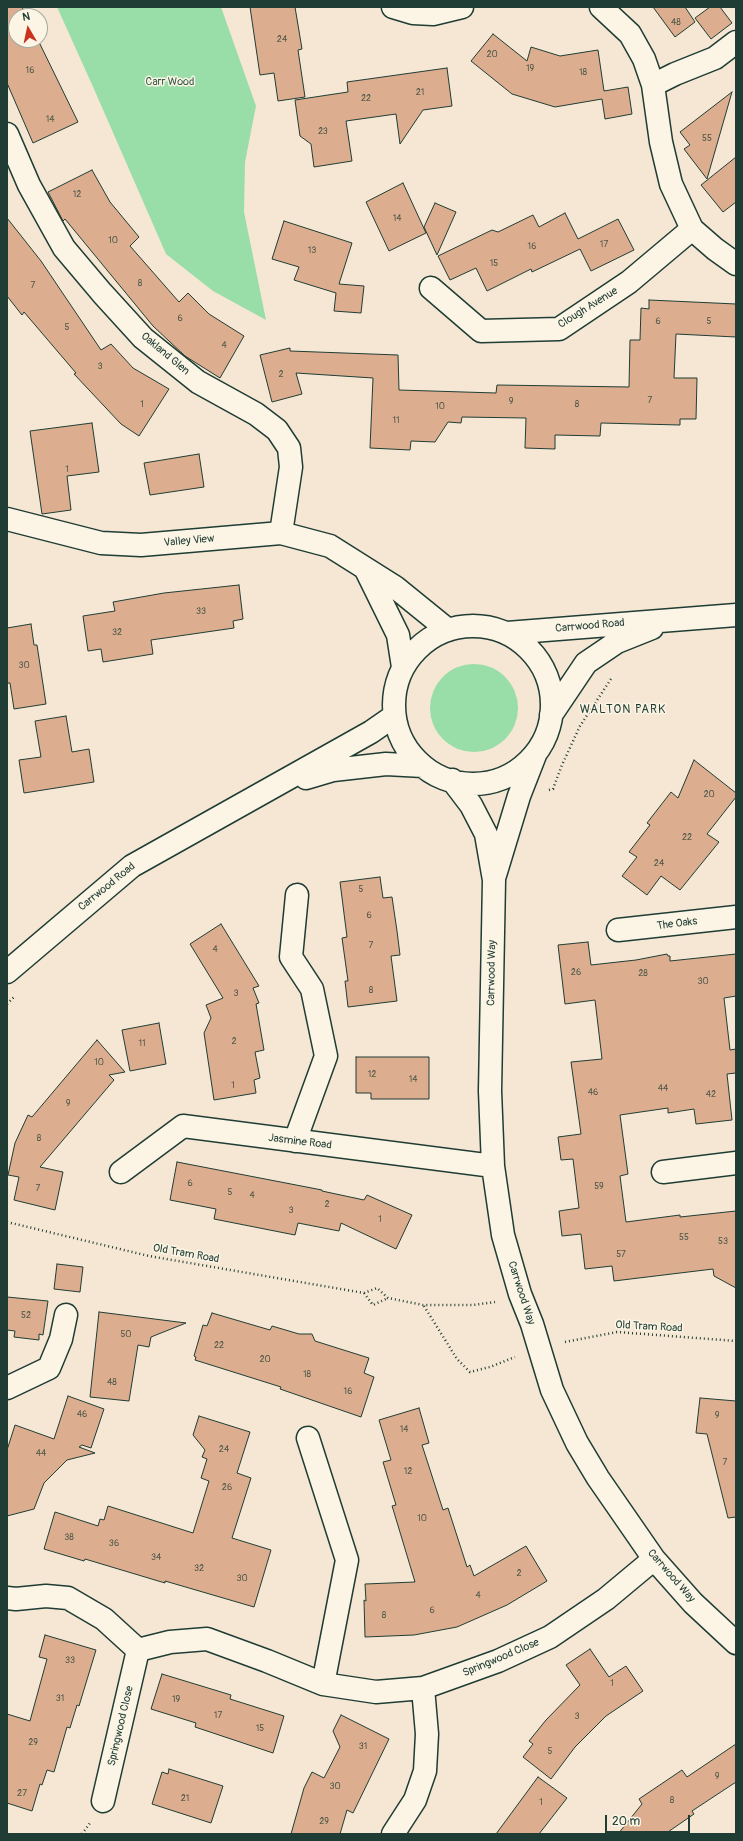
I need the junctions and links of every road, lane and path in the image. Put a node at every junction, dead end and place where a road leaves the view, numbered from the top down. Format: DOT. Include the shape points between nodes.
graph roads {
  1 [pos="393,7"];
  2 [pos="462,7"];
  3 [pos="601,7"];
  4 [pos="736,42"];
  5 [pos="653,85"];
  6 [pos="7,134"];
  7 [pos="13,164"];
  8 [pos="692,229"];
  9 [pos="736,264"];
  10 [pos="431,288"];
  11 [pos="7,519"];
  12 [pos="281,533"];
  13 [pos="366,569"];
  14 [pos="736,615"];
  15 [pos="672,620"];
  16 [pos="448,630"];
  17 [pos="507,633"];
  18 [pos="403,667"];
  19 [pos="617,674"];
  20 [pos="551,715"];
  21 [pos="394,716"];
  22 [pos="536,752"];
  23 [pos="423,766"];
  24 [pos="452,780"];
  25 [pos="260,793"];
  26 [pos="519,796"];
  27 [pos="494,880"];
  28 [pos="297,895"];
  29 [pos="736,917"];
  30 [pos="618,930"];
  31 [pos="7,972"];
  32 [pos="17,994"];
  33 [pos="7,1004"];
  34 [pos="294,1141"];
  35 [pos="736,1163"];
  36 [pos="493,1166"];
  37 [pos="120,1172"];
  38 [pos="663,1172"];
  39 [pos="7,1222"];
  40 [pos="364,1293"];
  41 [pos="388,1298"];
  42 [pos="423,1305"];
  43 [pos="473,1305"];
  44 [pos="66,1315"];
  45 [pos="736,1341"];
  46 [pos="538,1348"];
  47 [pos="7,1388"];
  48 [pos="308,1438"];
  49 [pos="654,1559"];
  50 [pos="7,1598"];
  51 [pos="736,1643"];
  52 [pos="138,1650"];
  53 [pos="323,1684"];
  54 [pos="423,1688"];
  55 [pos="104,1801"];
  56 [pos="393,1834"];
  1 -- 2 [label="street" via="412,13 433,14"];
  3 -- 5 [label="street" via="630,34 644,59"];
  4 -- 5 [label="street" via="715,58"];
  5 -- 8 [label="street" via="660,142 671,184"];
  6 -- 7 [label="street, Oakland Glen"];
  7 -- 12 [label="street, Oakland Glen" via="29,185 64,248 143,338 198,382 256,414 277,430 289,448 291,467"];
  8 -- 9 [label="street"];
  8 -- 10 [label="street, Clough Avenue" via="629,282 558,329 481,331"];
  11 -- 12 [label="street, Valley View" via="101,543 141,545"];
  12 -- 13 [label="street, Valley View" via="330,546"];
  13 -- 16 [label="street, Valley View" via="395,587"];
  13 -- 18 [label="street" via="398,635"];
  14 -- 15 [label="street, Carrwood Road"];
  15 -- 17 [label="street, Carrwood Road"];
  15 -- 20 [label="street, Carrwood Road" via="618,642 586,663"];
  16 -- 17 [label="street" via="468,626 488,627"];
  16 -- 18 [label="street" via="422,644"];
  17 -- 20 [label="street" via="522,642 544,668 550,684"];
  18 -- 21 [label="street" via="394,695"];
  19 -- 26 [label="path" via="611,678 580,726 553,789"];
  20 -- 22 [label="street" via="546,736"];
  21 -- 23 [label="street" via="407,747"];
  21 -- 25 [label="street, Carrwood Road" via="371,732"];
  22 -- 24 [label="street" via="523,766 507,776 489,782 470,783"];
  22 -- 26 [label="street, Carrwood Way"];
  23 -- 24 [label="street" via="437,775"];
  23 -- 25 [label="street, Carrwood Road" via="386,764 333,770"];
  24 -- 27 [label="street, Carrwood Way" via="471,805 486,834"];
  25 -- 31 [label="street, Carrwood Road" via="132,866"];
  26 -- 27 [label="street, Carrwood Way"];
  27 -- 36 [label="street, Carrwood Way" via="490,1091"];
  28 -- 34 [label="street" via="291,957 312,989 326,1056"];
  29 -- 30 [label="street, The Oaks"];
  32 -- 33 [label="path"];
  34 -- 36 [label="street, Jasmine Road"];
  34 -- 37 [label="street, Jasmine Road" via="183,1126"];
  35 -- 38 [label="street"];
  36 -- 46 [label="street, Carrwood Way" via="503,1235"];
  39 -- 40 [label="path, Old Tram Road" via="149,1256"];
  40 -- 41 [label="path, Old Tram Road" via="377,1288"];
  40 -- 41 [label="path, Old Tram Road" via="373,1305"];
  41 -- 42 [label="path, Old Tram Road"];
  42 -- 43 [label="path, Old Tram Road"];
  42 -- 46 [label="path, Old Tram Road" via="457,1359 470,1372"];
  44 -- 47 [label="street" via="61,1340 49,1368"];
  45 -- 46 [label="path, Old Tram Road" via="617,1332"];
  46 -- 49 [label="street, Carrwood Way" via="552,1390 577,1443"];
  48 -- 53 [label="street" via="348,1560"];
  49 -- 51 [label="street, Carrwood Way" via="693,1603"];
  49 -- 54 [label="street, Springwood Close" via="606,1599 550,1637 498,1662"];
  50 -- 52 [label="street" via="68,1598 104,1619"];
  52 -- 53 [label="street, Springwood Close" via="170,1642 207,1639"];
  52 -- 55 [label="street, Springwood Close"];
  53 -- 54 [label="street, Springwood Close" via="376,1692"];
  54 -- 56 [label="street" via="427,1734 425,1771 415,1800"];
}
